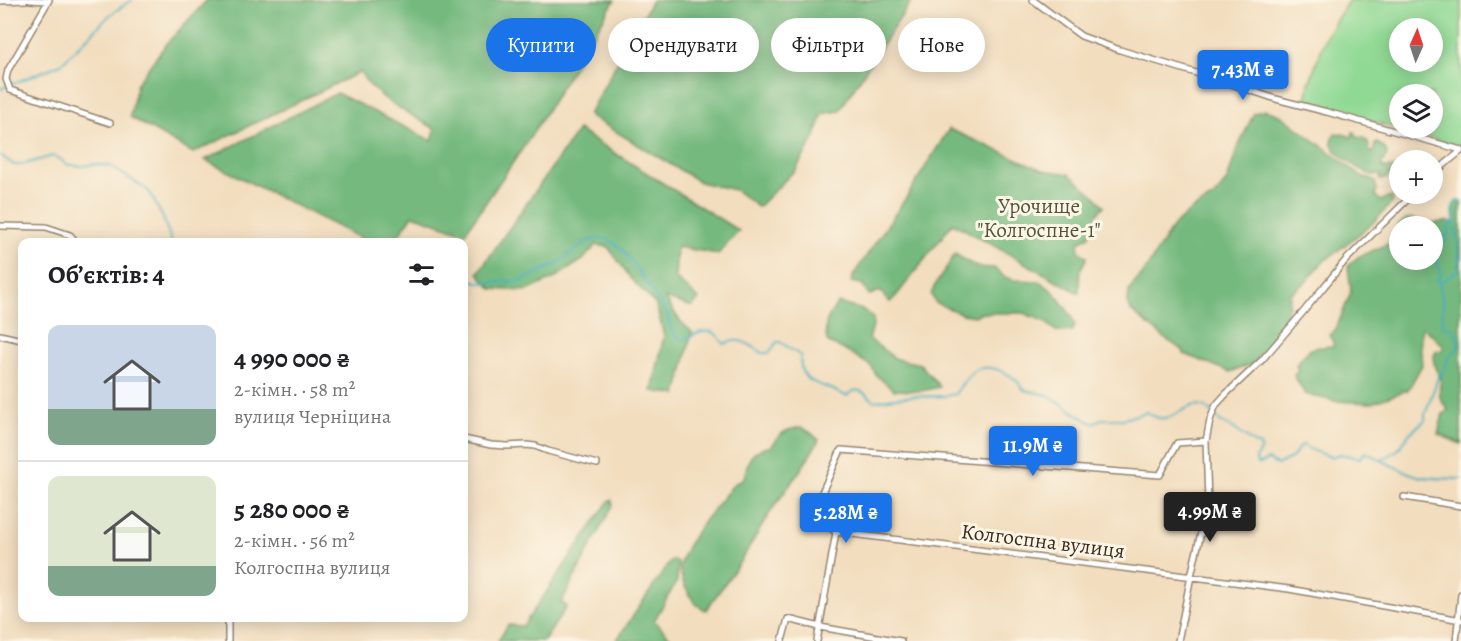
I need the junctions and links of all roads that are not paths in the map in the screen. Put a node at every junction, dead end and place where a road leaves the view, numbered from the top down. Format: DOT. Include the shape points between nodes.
graph roads {
  1 [pos="26,0"];
  2 [pos="30,0"];
  3 [pos="48,0"];
  4 [pos="1033,0"];
  5 [pos="0,1"];
  6 [pos="110,123"];
  7 [pos="1461,150"];
  8 [pos="1443,166"];
  9 [pos="1403,204"];
  10 [pos="0,226"];
  11 [pos="73,238"];
  12 [pos="0,335"];
  13 [pos="18,339"];
  14 [pos="468,440"];
  15 [pos="1206,441"];
  16 [pos="597,464"];
  17 [pos="1404,496"];
  18 [pos="1461,506"];
  19 [pos="836,532"];
  20 [pos="1191,576"];
  21 [pos="1461,594"];
  22 [pos="1460,620"];
  23 [pos="228,622"];
  24 [pos="820,627"];
  25 [pos="228,641"];
  26 [pos="782,641"];
  27 [pos="818,641"];
  28 [pos="901,641"];
  29 [pos="1179,641"];
  30 [pos="1456,641"];
  1 -- 5 [label="street"];
  2 -- 3 [label="street"];
  3 -- 6 [label="street" via="8,70 10,90"];
  4 -- 7 [label="street" via="1081,36 1120,50 1275,99"];
  7 -- 8 [label="street"];
  9 -- 15 [label="street" via="1344,261 1262,360 1216,405"];
  10 -- 11 [label="street" via="46,227"];
  12 -- 13 [label="street"];
  14 -- 16 [label="street" via="500,446 535,446"];
  15 -- 19 [label="street" via="1177,443 1160,476 841,450 819,499 822,521"];
  15 -- 20 [label="street" via="1208,502"];
  17 -- 18 [label="street"];
  19 -- 20 [label="street, Колгоспна вулиця"];
  19 -- 24 [label="street"];
  20 -- 22 [label="street, Колгоспна вулиця"];
  20 -- 29 [label="street"];
  21 -- 22 [label="street"];
  22 -- 30 [label="street"];
  23 -- 25 [label="street"];
  24 -- 26 [label="street" via="788,619"];
  24 -- 27 [label="street"];
  24 -- 28 [label="street"];
}
